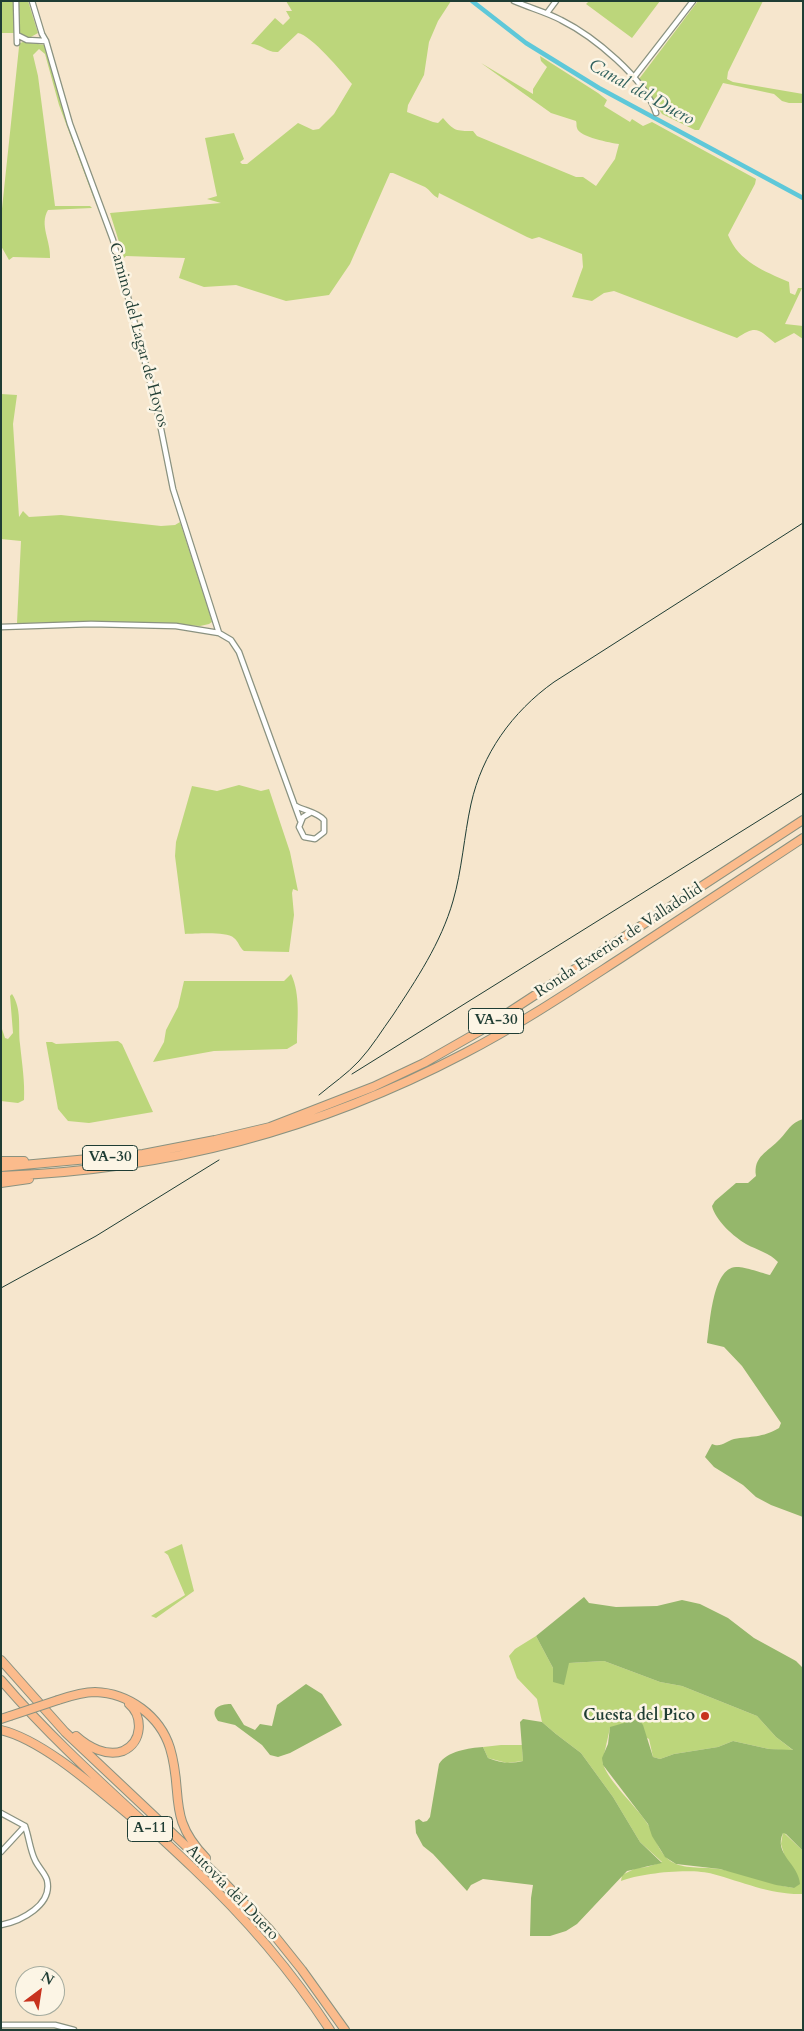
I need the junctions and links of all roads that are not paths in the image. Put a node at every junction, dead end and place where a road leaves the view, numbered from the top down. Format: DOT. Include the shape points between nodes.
graph roads {
  1 [pos="16,1"];
  2 [pos="32,1"];
  3 [pos="514,1"];
  4 [pos="556,1"];
  5 [pos="693,1"];
  6 [pos="524,3"];
  7 [pos="547,13"];
  8 [pos="17,35"];
  9 [pos="46,41"];
  10 [pos="17,43"];
  11 [pos="634,77"];
  12 [pos="656,113"];
  13 [pos="1,627"];
  14 [pos="219,633"];
  15 [pos="296,806"];
  16 [pos="310,813"];
  17 [pos="300,820"];
  18 [pos="803,820"];
  19 [pos="803,838"];
  20 [pos="1,1161"];
  21 [pos="64,1163"];
  22 [pos="1,1167"];
  23 [pos="46,1174"];
  24 [pos="1,1176"];
  25 [pos="1,1182"];
  26 [pos="1,1656"];
  27 [pos="1,1660"];
  28 [pos="1,1680"];
  29 [pos="119,1697"];
  30 [pos="1,1719"];
  31 [pos="1,1730"];
  32 [pos="1,1813"];
  33 [pos="25,1826"];
  34 [pos="1,1852"];
  35 [pos="1,1925"];
  36 [pos="270,1930"];
  37 [pos="265,1946"];
  38 [pos="1,2025"];
  39 [pos="54,2027"];
  40 [pos="74,2030"];
  41 [pos="330,2030"];
  42 [pos="345,2030"];
  1 -- 8 [label="street"];
  2 -- 9 [label="street, Camino del Lagar de Hoyos"];
  3 -- 6 [label="street"];
  4 -- 7 [label="street"];
  5 -- 11 [label="street"];
  6 -- 7 [label="street"];
  7 -- 11 [label="street" via="593,39"];
  8 -- 9 [label="street" via="27,40"];
  8 -- 10 [label="street"];
  9 -- 14 [label="street, Camino del Lagar de Hoyos" via="70,124 113,240 156,404 173,489"];
  11 -- 12 [label="street"];
  13 -- 14 [label="street" via="141,624"];
  14 -- 15 [label="street" via="231,640 239,652"];
  15 -- 16 [label="street"];
  15 -- 17 [label="street"];
  16 -- 17 [label="street"];
  16 -- 17 [label="street" via="324,820 325,828 320,836 304,837 299,827"];
  18 -- 21 [label="highway, Ronda Exterior de Valladolid / VA-30" via="480,1031 373,1087 261,1130 156,1152"];
  19 -- 23 [label="highway, Ronda Exterior de Valladolid / VA-30" via="539,1011 466,1053 387,1091 314,1119 226,1146 150,1162"];
  20 -- 21 [label="highway"];
  21 -- 22 [label="highway, Ronda Exterior de Valladolid / VA-30"];
  23 -- 24 [label="highway, Ronda Exterior de Valladolid / VA-30"];
  23 -- 25 [label="highway"];
  26 -- 29 [label="highway" via="71,1732 81,1741 104,1752 128,1748 139,1732 139,1720 134,1710"];
  27 -- 36 [label="highway, Autovía del Duero / A-11" via="65,1732 223,1881"];
  28 -- 37 [label="highway, Autovía del Duero / A-11" via="74,1758 194,1869"];
  29 -- 30 [label="highway, bridge" via="88,1693"];
  29 -- 36 [label="highway" via="150,1714 163,1732 171,1750 178,1812 187,1834 252,1905"];
  31 -- 37 [label="highway" via="29,1740 96,1788 191,1871"];
  32 -- 33 [label="street"];
  33 -- 34 [label="street"];
  33 -- 35 [label="street" via="34,1860 46,1877 48,1888 44,1901 35,1910 15,1922"];
  36 -- 42 [label="highway, Autovía del Duero / A-11"];
  37 -- 41 [label="highway, Autovía del Duero / A-11"];
  38 -- 39 [label="street"];
  39 -- 40 [label="street"];
}
